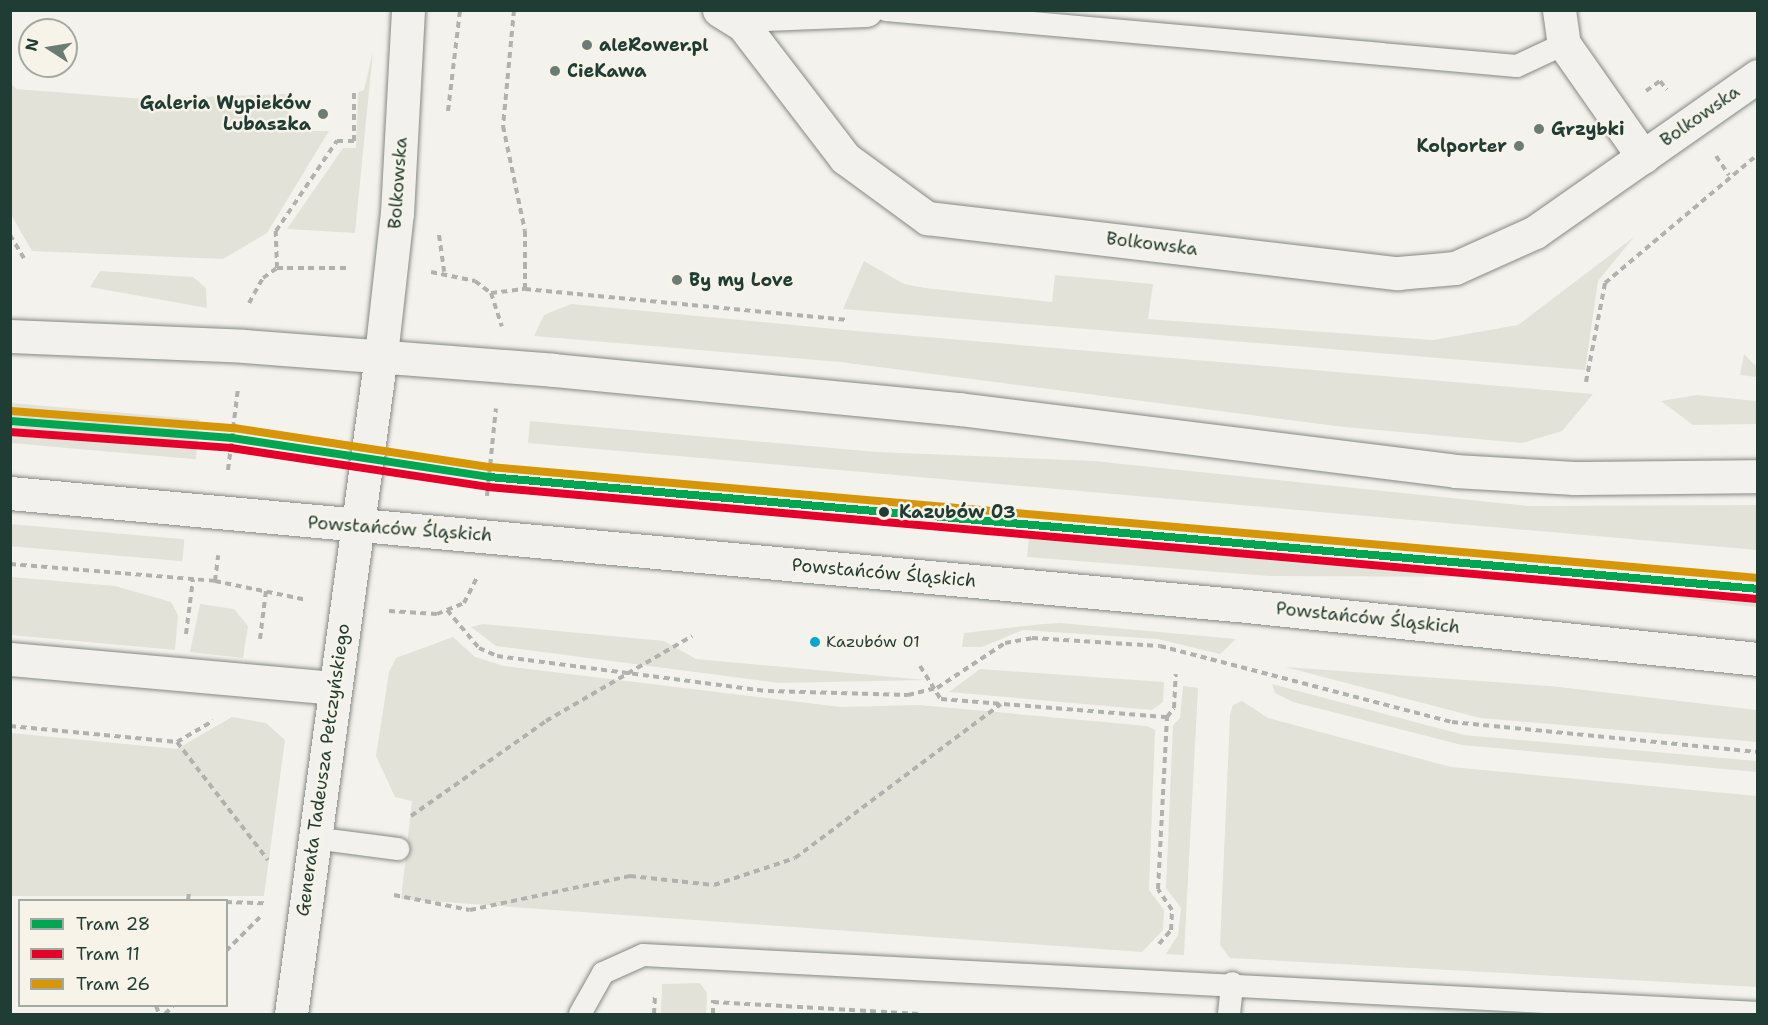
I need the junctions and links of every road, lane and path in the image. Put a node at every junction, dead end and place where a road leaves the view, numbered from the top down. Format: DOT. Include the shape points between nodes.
graph roads {
  1 [pos="408,10"];
  2 [pos="514,10"];
  3 [pos="866,10"];
  4 [pos="886,10"];
  5 [pos="1559,10"];
  6 [pos="731,18"];
  7 [pos="1564,44"];
  8 [pos="1758,76"];
  9 [pos="354,92"];
  10 [pos="1758,154"];
  11 [pos="1643,157"];
  12 [pos="10,235"];
  13 [pos="25,260"];
  14 [pos="278,268"];
  15 [pos="346,268"];
  16 [pos="424,272"];
  17 [pos="525,289"];
  18 [pos="491,293"];
  19 [pos="247,314"];
  20 [pos="846,320"];
  21 [pos="10,336"];
  22 [pos="502,338"];
  23 [pos="381,355"];
  24 [pos="1587,382"];
  25 [pos="237,400"];
  26 [pos="495,417"];
  27 [pos="229,466"];
  28 [pos="1758,476"];
  29 [pos="488,488"];
  30 [pos="10,493"];
  31 [pos="357,526"];
  32 [pos="219,550"];
  33 [pos="10,564"];
  34 [pos="479,573"];
  35 [pos="193,579"];
  36 [pos="215,580"];
  37 [pos="266,591"];
  38 [pos="317,602"];
  39 [pos="447,610"];
  40 [pos="383,611"];
  41 [pos="692,636"];
  42 [pos="259,646"];
  43 [pos="10,659"];
  44 [pos="1758,659"];
  45 [pos="920,666"];
  46 [pos="630,673"];
  47 [pos="181,674"];
  48 [pos="1176,674"];
  49 [pos="334,688"];
  50 [pos="937,688"];
  51 [pos="1001,704"];
  52 [pos="1167,717"];
  53 [pos="10,726"];
  54 [pos="1758,752"];
  55 [pos="400,823"];
  56 [pos="314,838"];
  57 [pos="398,849"];
  58 [pos="272,865"];
  59 [pos="189,893"];
  60 [pos="394,895"];
  61 [pos="188,899"];
  62 [pos="228,902"];
  63 [pos="228,949"];
  64 [pos="1154,979"];
  65 [pos="1232,983"];
  66 [pos="713,1002"];
  67 [pos="1713,1012"];
  68 [pos="1758,1013"];
  69 [pos="291,1014"];
  70 [pos="580,1014"];
  71 [pos="920,1014"];
  72 [pos="1229,1014"];
  1 -- 23 [label="main road, Bolkowska" via="397,213"];
  2 -- 17 [label="path" via="502,126 525,231"];
  3 -- 6 [label="main road"];
  4 -- 7 [label="lane" via="1517,66"];
  5 -- 7 [label="main road, Bolkowska"];
  6 -- 11 [label="main road, Bolkowska" via="845,158 927,218 1398,273 1455,268 1535,232"];
  7 -- 11 [label="main road, Bolkowska"];
  8 -- 11 [label="main road, Bolkowska"];
  9 -- 14 [label="path" via="354,141 338,141 276,231"];
  10 -- 24 [label="path" via="1605,283"];
  12 -- 13 [label="path"];
  14 -- 15 [label="path"];
  14 -- 19 [label="path" via="253,291"];
  16 -- 18 [label="path" via="462,275"];
  17 -- 18 [label="path"];
  17 -- 20 [label="path"];
  18 -- 22 [label="path" via="503,323"];
  21 -- 23 [label="main road"];
  23 -- 28 [label="main road" via="958,409 1455,471 1574,478"];
  23 -- 31 [label="main road, Bolkowska"];
  25 -- 27 [label="path"];
  26 -- 29 [label="path"];
  30 -- 31 [label="main road, Powstańców Śląskich"];
  31 -- 44 [label="main road, Powstańców Śląskich" via="1225,604"];
  31 -- 49 [label="main road, Generała Tadeusza Pełczyńskiego"];
  32 -- 36 [label="path"];
  33 -- 35 [label="path"];
  34 -- 39 [label="path" via="464,603"];
  35 -- 36 [label="path"];
  35 -- 47 [label="path"];
  36 -- 37 [label="path"];
  37 -- 38 [label="path"];
  37 -- 42 [label="path"];
  39 -- 40 [label="path" via="426,615"];
  39 -- 46 [label="path" via="490,654"];
  41 -- 46 [label="path"];
  43 -- 47 [label="main road"];
  45 -- 50 [label="path"];
  46 -- 50 [label="path" via="768,691 908,695"];
  46 -- 55 [label="path" via="546,721"];
  47 -- 49 [label="main road"];
  48 -- 52 [label="path" via="1174,708"];
  49 -- 56 [label="main road, Generała Tadeusza Pełczyńskiego"];
  50 -- 51 [label="path" via="941,699"];
  50 -- 54 [label="path" via="1005,644 1032,638 1160,646 1452,722"];
  51 -- 52 [label="path"];
  51 -- 60 [label="path" via="795,858 714,885 630,876 470,910"];
  52 -- 64 [label="path" via="1158,890 1172,910 1171,930 1155,949"];
  53 -- 58 [label="path" via="177,742"];
  56 -- 57 [label="lane"];
  56 -- 69 [label="main road, Generała Tadeusza Pełczyńskiego"];
  59 -- 61 [label="path"];
  62 -- 63 [label="path" via="274,903"];
  64 -- 65 [label="lane"];
  64 -- 70 [label="lane" via="643,955 603,973"];
  65 -- 67 [label="lane"];
  65 -- 72 [label="lane"];
  66 -- 71 [label="path"];
  67 -- 68 [label="lane"];
}
